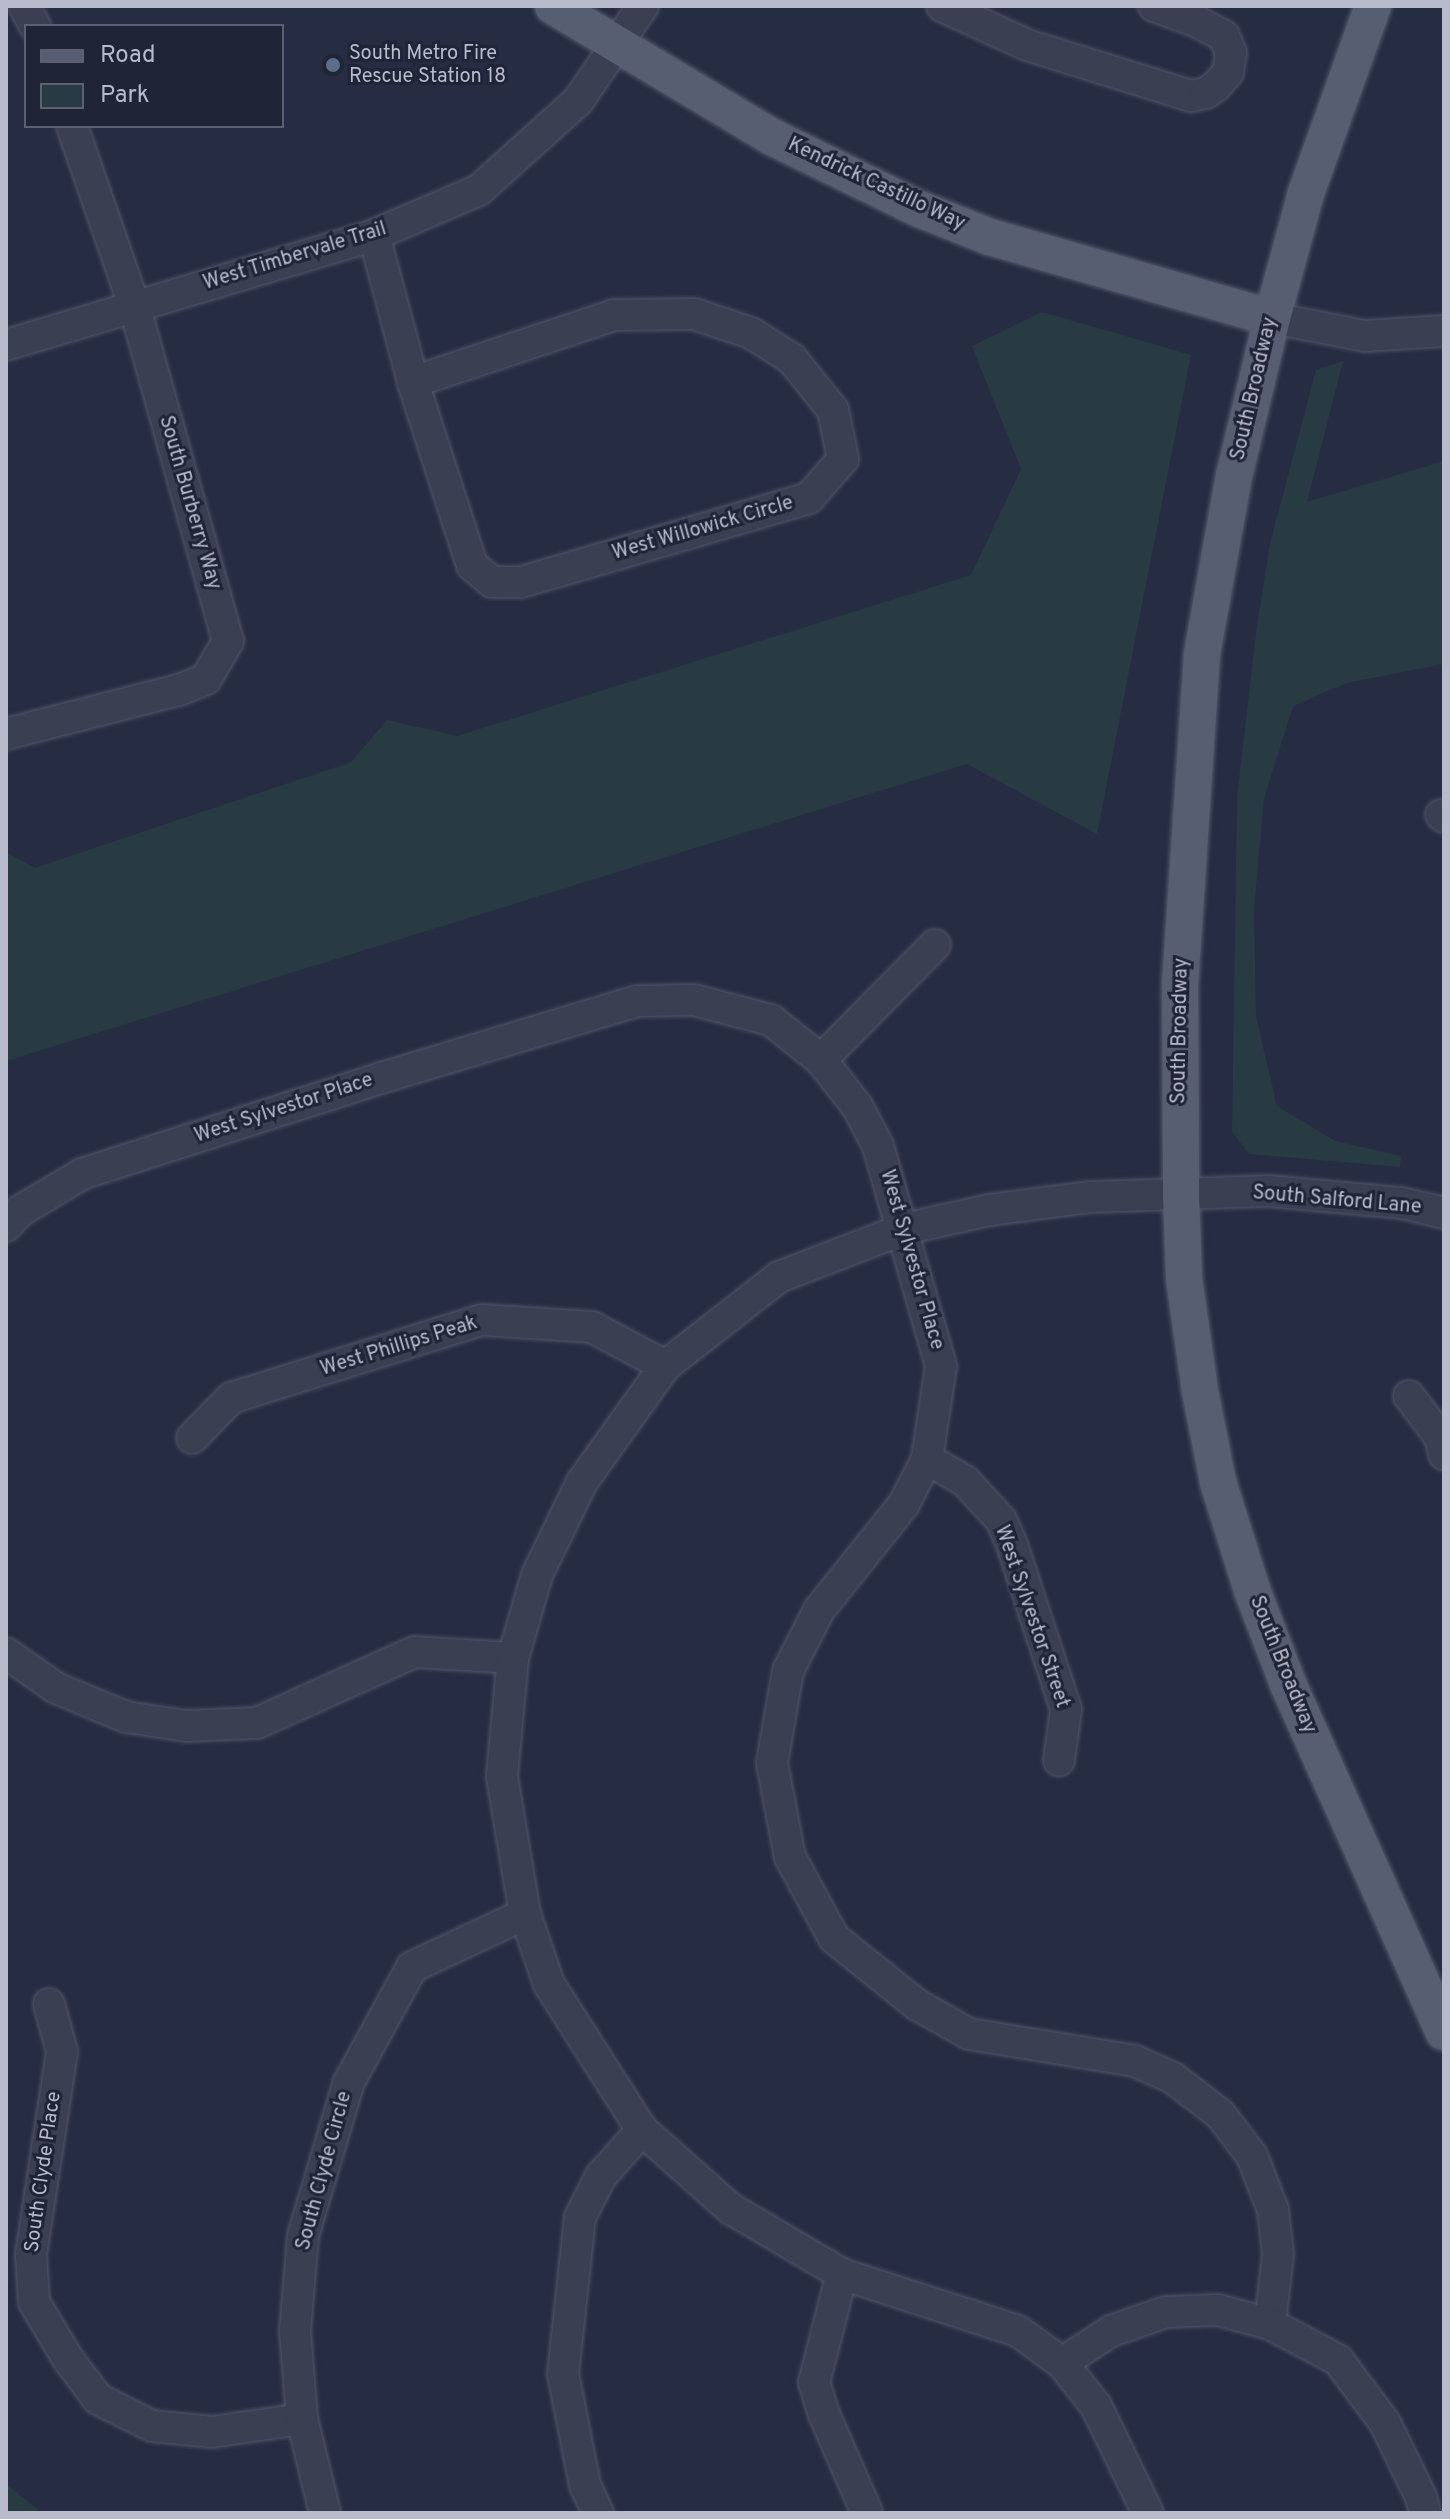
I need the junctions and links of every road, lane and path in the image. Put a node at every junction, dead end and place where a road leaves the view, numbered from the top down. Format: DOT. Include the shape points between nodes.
graph roads {
  1 [pos="24,6"];
  2 [pos="553,6"];
  3 [pos="643,6"];
  4 [pos="942,6"];
  5 [pos="1154,6"];
  6 [pos="1373,6"];
  7 [pos="34,24"];
  8 [pos="619,45"];
  9 [pos="73,128"];
  10 [pos="374,235"];
  11 [pos="134,305"];
  12 [pos="1272,318"];
  13 [pos="1444,331"];
  14 [pos="6,345"];
  15 [pos="413,382"];
  16 [pos="6,734"];
  17 [pos="935,945"];
  18 [pos="821,1060"];
  19 [pos="1181,1195"];
  20 [pos="11,1210"];
  21 [pos="1444,1213"];
  22 [pos="904,1229"];
  23 [pos="665,1366"];
  24 [pos="1409,1396"];
  25 [pos="192,1438"];
  26 [pos="1444,1455"];
  27 [pos="927,1459"];
  28 [pos="6,1653"];
  29 [pos="513,1658"];
  30 [pos="1059,1761"];
  31 [pos="525,1914"];
  32 [pos="49,2004"];
  33 [pos="1444,2032"];
  34 [pos="642,2130"];
  35 [pos="842,2274"];
  36 [pos="1270,2324"];
  37 [pos="1062,2363"];
  38 [pos="302,2419"];
  39 [pos="325,2513"];
  40 [pos="598,2513"];
  41 [pos="867,2513"];
  42 [pos="1148,2513"];
  43 [pos="1425,2513"];
  1 -- 7 [label="street"];
  2 -- 8 [label="main road, Kendrick Castillo Way"];
  3 -- 8 [label="street, West Timbervale Trail"];
  4 -- 5 [label="street" via="1027,45 1191,96 1206,93 1228,72 1231,53 1224,36"];
  6 -- 12 [label="main road, South Broadway" via="1306,193"];
  8 -- 10 [label="street, West Timbervale Trail" via="578,101 479,190"];
  8 -- 12 [label="main road, Kendrick Castillo Way" via="770,136 917,208 990,237"];
  9 -- 11 [label="street, South Burberry Way"];
  10 -- 11 [label="street, West Timbervale Trail"];
  10 -- 15 [label="street, West Willowick Circle"];
  11 -- 14 [label="street, West Timbervale Trail"];
  11 -- 16 [label="street, South Burberry Way" via="228,641 206,679"];
  12 -- 13 [label="street" via="1365,336"];
  12 -- 19 [label="main road, South Broadway" via="1234,476 1202,654 1180,982"];
  15 -- 15 [label="street, West Willowick Circle" via="472,565 492,582 521,582 809,498 843,459 833,410 792,359 751,333 694,314 614,315"];
  17 -- 18 [label="street"];
  18 -- 20 [label="street, West Sylvestor Place" via="771,1020 694,1000 638,1001 82,1174"];
  18 -- 22 [label="street, West Sylvestor Place" via="857,1106 878,1146"];
  19 -- 21 [label="street, South Salford Lane" via="1269,1191 1402,1203"];
  19 -- 22 [label="street, South Salford Lane" via="1091,1197 989,1210"];
  19 -- 33 [label="main road, South Broadway" via="1184,1278 1200,1391 1218,1482 1243,1563 1288,1684"];
  22 -- 23 [label="street, South Salford Lane" via="779,1277"];
  22 -- 27 [label="street, West Sylvestor Place" via="941,1366"];
  23 -- 25 [label="street, West Phillips Peak" via="592,1327 482,1320 231,1398"];
  23 -- 29 [label="street, South Salford Lane" via="582,1482 537,1575"];
  24 -- 26 [label="street" via="1440,1437"];
  27 -- 30 [label="street, West Sylvestor Street" via="965,1481 1001,1520 1066,1709"];
  27 -- 36 [label="street, West Sylvestor Place" via="904,1504 819,1610 788,1671 772,1763 790,1857 834,1938 916,2004 969,2034 1135,2061 1173,2078 1220,2114 1252,2156 1273,2210 1278,2254"];
  28 -- 29 [label="street" via="56,1688 126,1717 186,1726 257,1723 414,1652"];
  29 -- 31 [label="street, South Salford Lane" via="502,1776"];
  31 -- 34 [label="street, South Salford Lane" via="549,1984"];
  31 -- 38 [label="street, South Clyde Circle" via="412,1967 349,2082 303,2236 295,2331"];
  32 -- 38 [label="street, South Clyde Place" via="62,2052 31,2255 34,2302 68,2359 98,2399 152,2426 212,2432"];
  34 -- 35 [label="street, South Salford Lane" via="731,2209"];
  34 -- 40 [label="street" via="601,2176 580,2217 563,2374 585,2485"];
  35 -- 37 [label="street, South Salford Lane" via="1018,2331"];
  35 -- 41 [label="street" via="814,2382"];
  36 -- 37 [label="street" via="1218,2310 1166,2312 1111,2331"];
  36 -- 43 [label="street" via="1338,2360 1385,2423"];
  37 -- 42 [label="street, South Salford Lane" via="1096,2406"];
  38 -- 39 [label="street, South Clyde Circle"];
}
